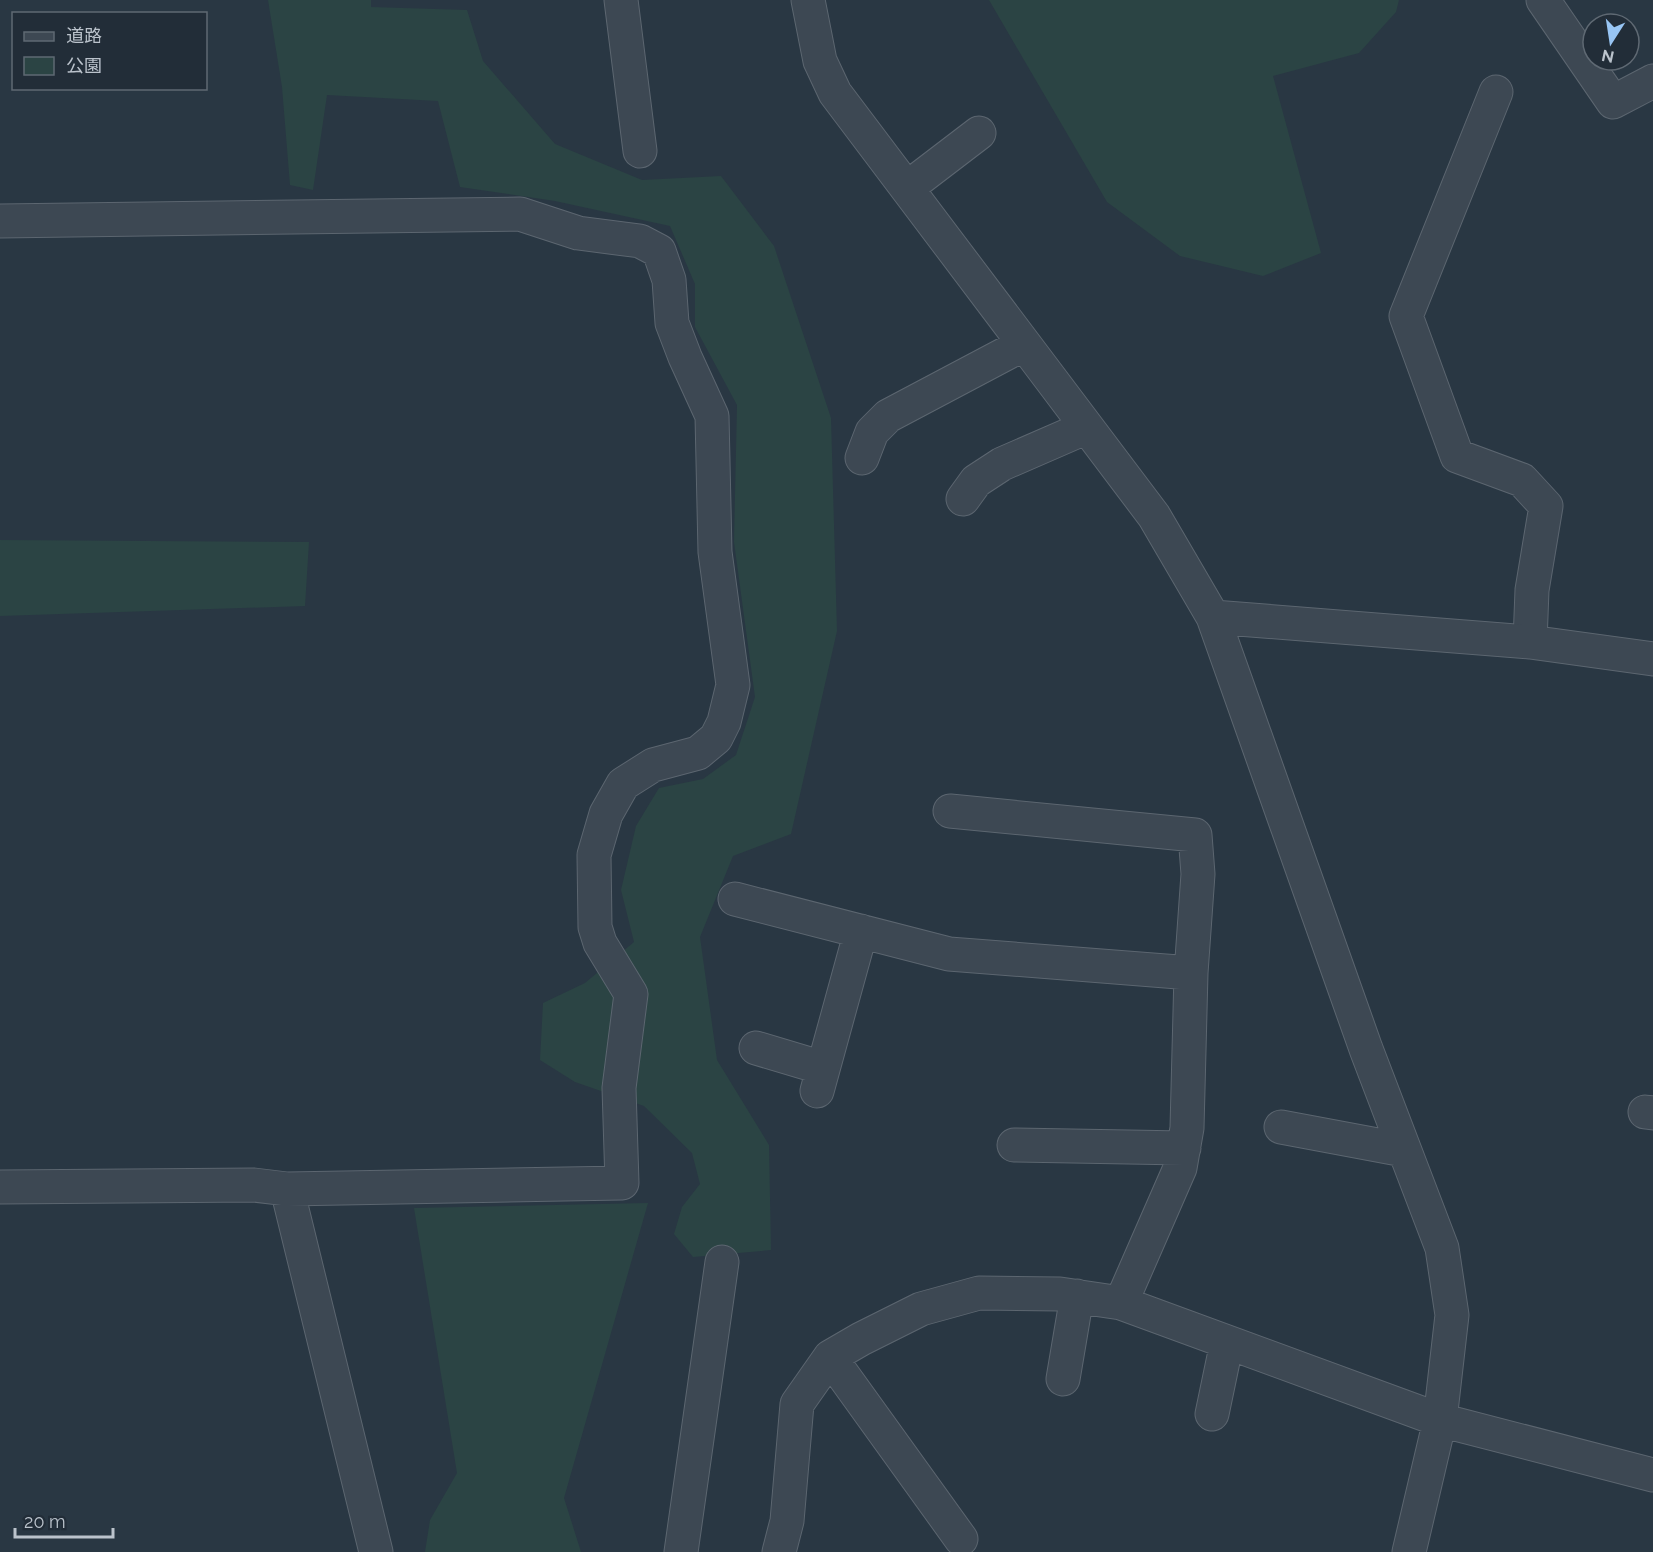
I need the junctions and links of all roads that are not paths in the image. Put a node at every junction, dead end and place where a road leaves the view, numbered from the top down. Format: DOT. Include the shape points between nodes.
graph roads {
  1 [pos="621,0"];
  2 [pos="808,0"];
  3 [pos="1543,0"];
  4 [pos="1653,81"];
  5 [pos="1496,92"];
  6 [pos="979,133"];
  7 [pos="640,151"];
  8 [pos="907,188"];
  9 [pos="0,221"];
  10 [pos="1024,344"];
  11 [pos="1087,427"];
  12 [pos="862,458"];
  13 [pos="963,499"];
  14 [pos="1213,617"];
  15 [pos="1530,642"];
  16 [pos="1653,660"];
  17 [pos="950,811"];
  18 [pos="735,899"];
  19 [pos="861,931"];
  20 [pos="1191,973"];
  21 [pos="756,1048"];
  22 [pos="1281,1127"];
  23 [pos="1014,1145"];
  24 [pos="1184,1148"];
  25 [pos="1404,1150"];
  26 [pos="0,1187"];
  27 [pos="287,1189"];
  28 [pos="722,1262"];
  29 [pos="1077,1296"];
  30 [pos="1121,1303"];
  31 [pos="1227,1342"];
  32 [pos="830,1358"];
  33 [pos="1063,1379"];
  34 [pos="1212,1414"];
  35 [pos="1440,1420"];
  36 [pos="1653,1475"];
  37 [pos="961,1539"];
  38 [pos="376,1552"];
  39 [pos="681,1552"];
  40 [pos="779,1552"];
  41 [pos="1409,1552"];
  1 -- 7 [label="street"];
  2 -- 8 [label="street" via="820,61 835,93"];
  3 -- 4 [label="street" via="1613,102"];
  5 -- 15 [label="street" via="1406,316 1457,456 1522,480 1546,506 1532,590"];
  6 -- 8 [label="street"];
  8 -- 10 [label="street"];
  9 -- 27 [label="street" via="520,214 578,233 640,241 658,251 669,280 672,322 712,416 715,552 733,685 724,722 716,738 698,753 653,765 623,784 606,814 594,855 595,927 600,943 631,994 619,1088 622,1183"];
  10 -- 11 [label="street"];
  10 -- 12 [label="street" via="888,416 872,432"];
  11 -- 13 [label="street" via="1002,464 976,481"];
  11 -- 14 [label="street" via="1154,516"];
  14 -- 15 [label="street"];
  14 -- 25 [label="street"];
  15 -- 16 [label="street"];
  17 -- 20 [label="street" via="1195,835 1198,874"];
  18 -- 19 [label="street"];
  19 -- 20 [label="street" via="949,954"];
  19 -- 21 [label="street" via="820,1079"];
  20 -- 24 [label="street"];
  22 -- 25 [label="street"];
  23 -- 24 [label="street"];
  24 -- 30 [label="street" via="1180,1168"];
  25 -- 35 [label="street" via="1442,1248 1452,1315"];
  26 -- 27 [label="street" via="254,1185"];
  27 -- 38 [label="street"];
  28 -- 39 [label="street"];
  29 -- 30 [label="street"];
  29 -- 32 [label="street" via="979,1293 921,1309"];
  29 -- 33 [label="street"];
  30 -- 31 [label="street"];
  31 -- 34 [label="street"];
  31 -- 35 [label="street"];
  32 -- 37 [label="street"];
  32 -- 40 [label="street" via="797,1404 787,1521"];
  35 -- 36 [label="street"];
  35 -- 41 [label="street"];
}
